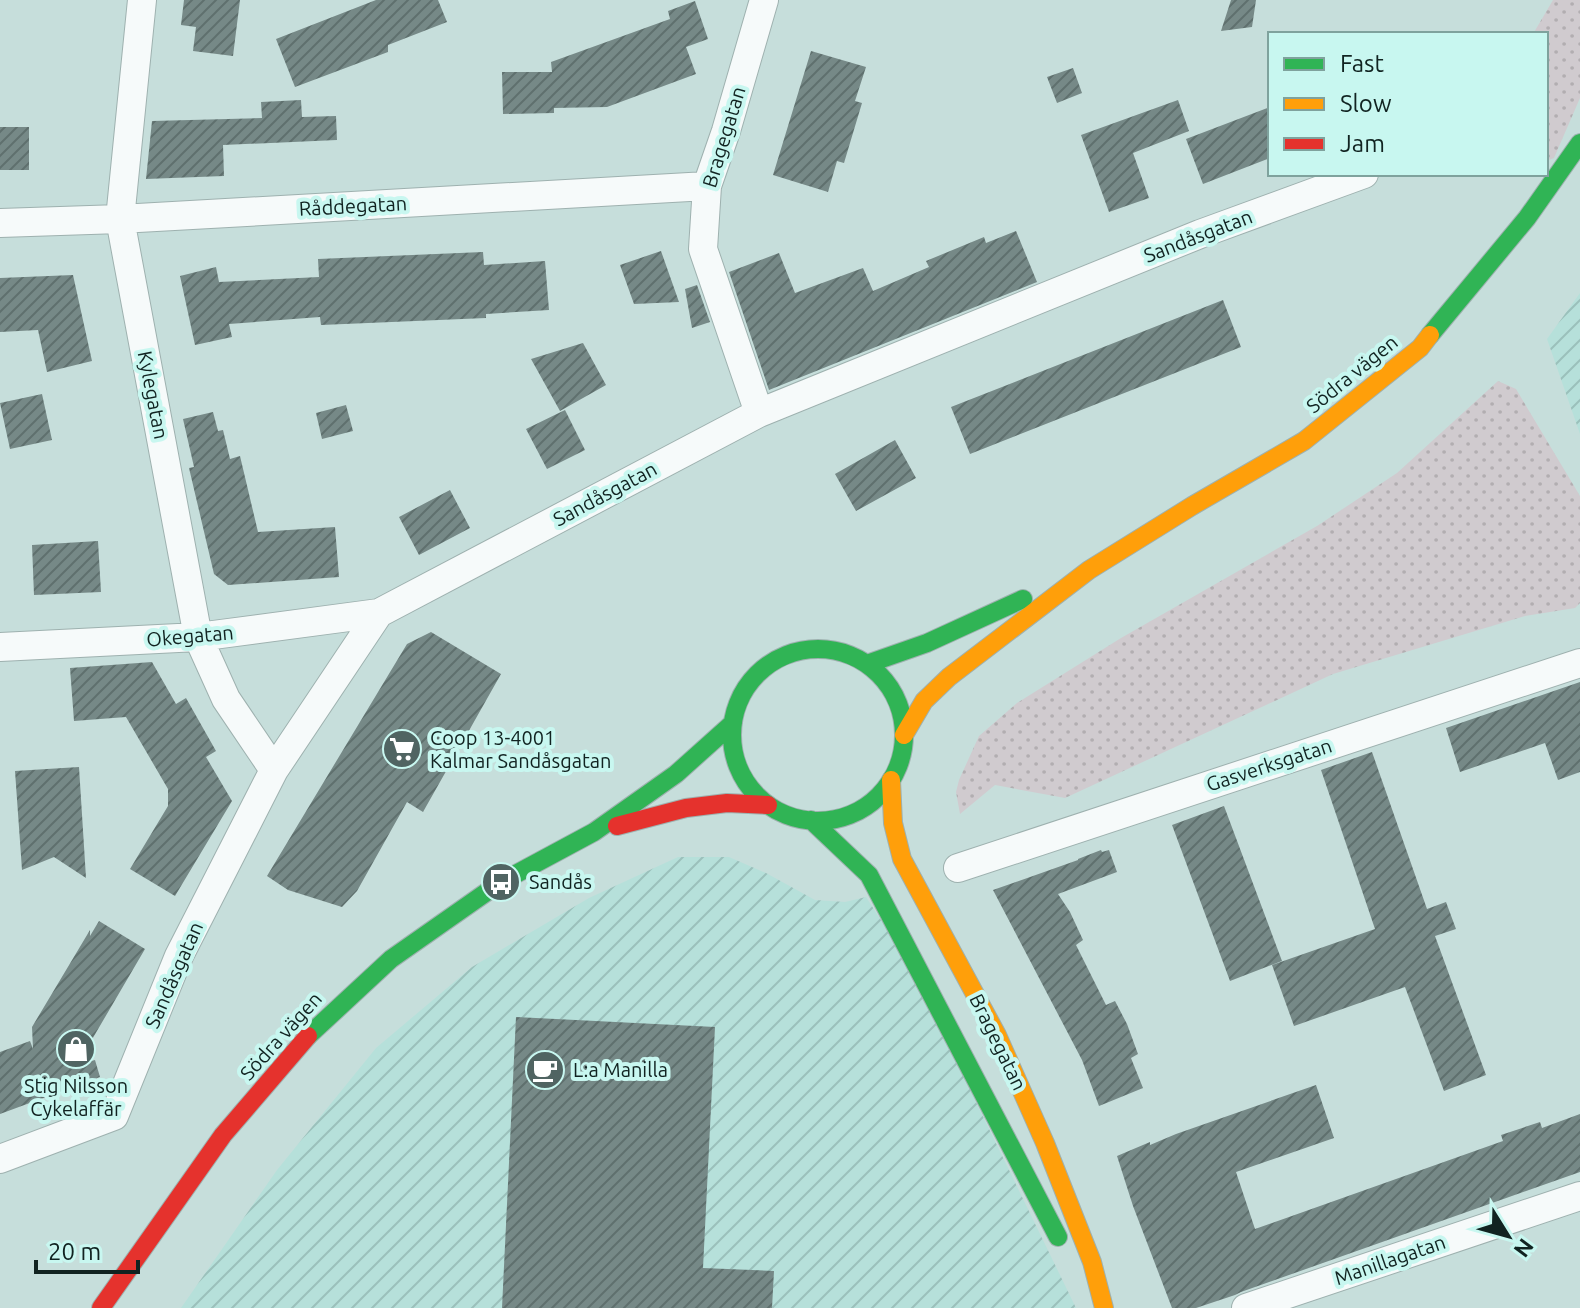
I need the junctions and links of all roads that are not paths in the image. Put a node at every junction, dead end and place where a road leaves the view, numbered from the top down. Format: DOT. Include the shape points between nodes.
graph roads {
  1 [pos="142,0"];
  2 [pos="764,0"];
  3 [pos="1580,143"];
  4 [pos="1359,176"];
  5 [pos="707,186"];
  6 [pos="120,219"];
  7 [pos="0,223"];
  8 [pos="759,413"];
  9 [pos="1089,570"];
  10 [pos="379,613"];
  11 [pos="198,637"];
  12 [pos="0,647"];
  13 [pos="1580,663"];
  14 [pos="867,664"];
  15 [pos="733,723"];
  16 [pos="904,735"];
  17 [pos="274,770"];
  18 [pos="891,780"];
  19 [pos="768,805"];
  20 [pos="811,820"];
  21 [pos="594,832"];
  22 [pos="958,868"];
  23 [pos="0,1159"];
  24 [pos="1580,1196"];
  25 [pos="101,1308"];
  26 [pos="1102,1308"];
  27 [pos="1246,1308"];
  1 -- 6 [label="street, Kylegatan"];
  2 -- 5 [label="street, Bragegatan"];
  3 -- 9 [label="main road, Södra vägen" via="1527,218 1420,348 1304,441"];
  4 -- 8 [label="street, Sandåsgatan" via="1200,234"];
  5 -- 6 [label="street, Råddegatan"];
  5 -- 8 [label="street, Bragegatan" via="703,249"];
  6 -- 7 [label="street, Råddegatan"];
  6 -- 11 [label="street, Kylegatan"];
  8 -- 10 [label="street, Sandåsgatan"];
  9 -- 14 [label="main road, Södra vägen" via="929,643"];
  9 -- 16 [label="main road, Södra vägen" via="949,677 924,701"];
  10 -- 11 [label="street, Okegatan"];
  10 -- 17 [label="street, Sandåsgatan"];
  11 -- 12 [label="street, Okegatan"];
  11 -- 17 [label="street, Kylegatan" via="226,699"];
  13 -- 22 [label="street, Gasverksgatan"];
  14 -- 15 [label="main road" via="834,650 790,653 751,680"];
  14 -- 16 [label="main road" via="891,690"];
  15 -- 19 [label="main road" via="732,746 739,768"];
  15 -- 21 [label="main road, Södra vägen" via="676,774"];
  16 -- 18 [label="main road"];
  17 -- 23 [label="street, Sandåsgatan" via="179,956 114,1116"];
  18 -- 20 [label="main road" via="857,811"];
  18 -- 26 [label="main road, Bragegatan" via="902,859 997,1035 1092,1262"];
  19 -- 20 [label="main road"];
  19 -- 21 [label="main road, Södra vägen" via="686,808"];
  20 -- 26 [label="main road, Bragegatan" via="869,875 1072,1265"];
  21 -- 25 [label="main road, Södra vägen" via="450,916 391,959 315,1027 223,1135"];
  24 -- 27 [label="street, Manillagatan"];
}
